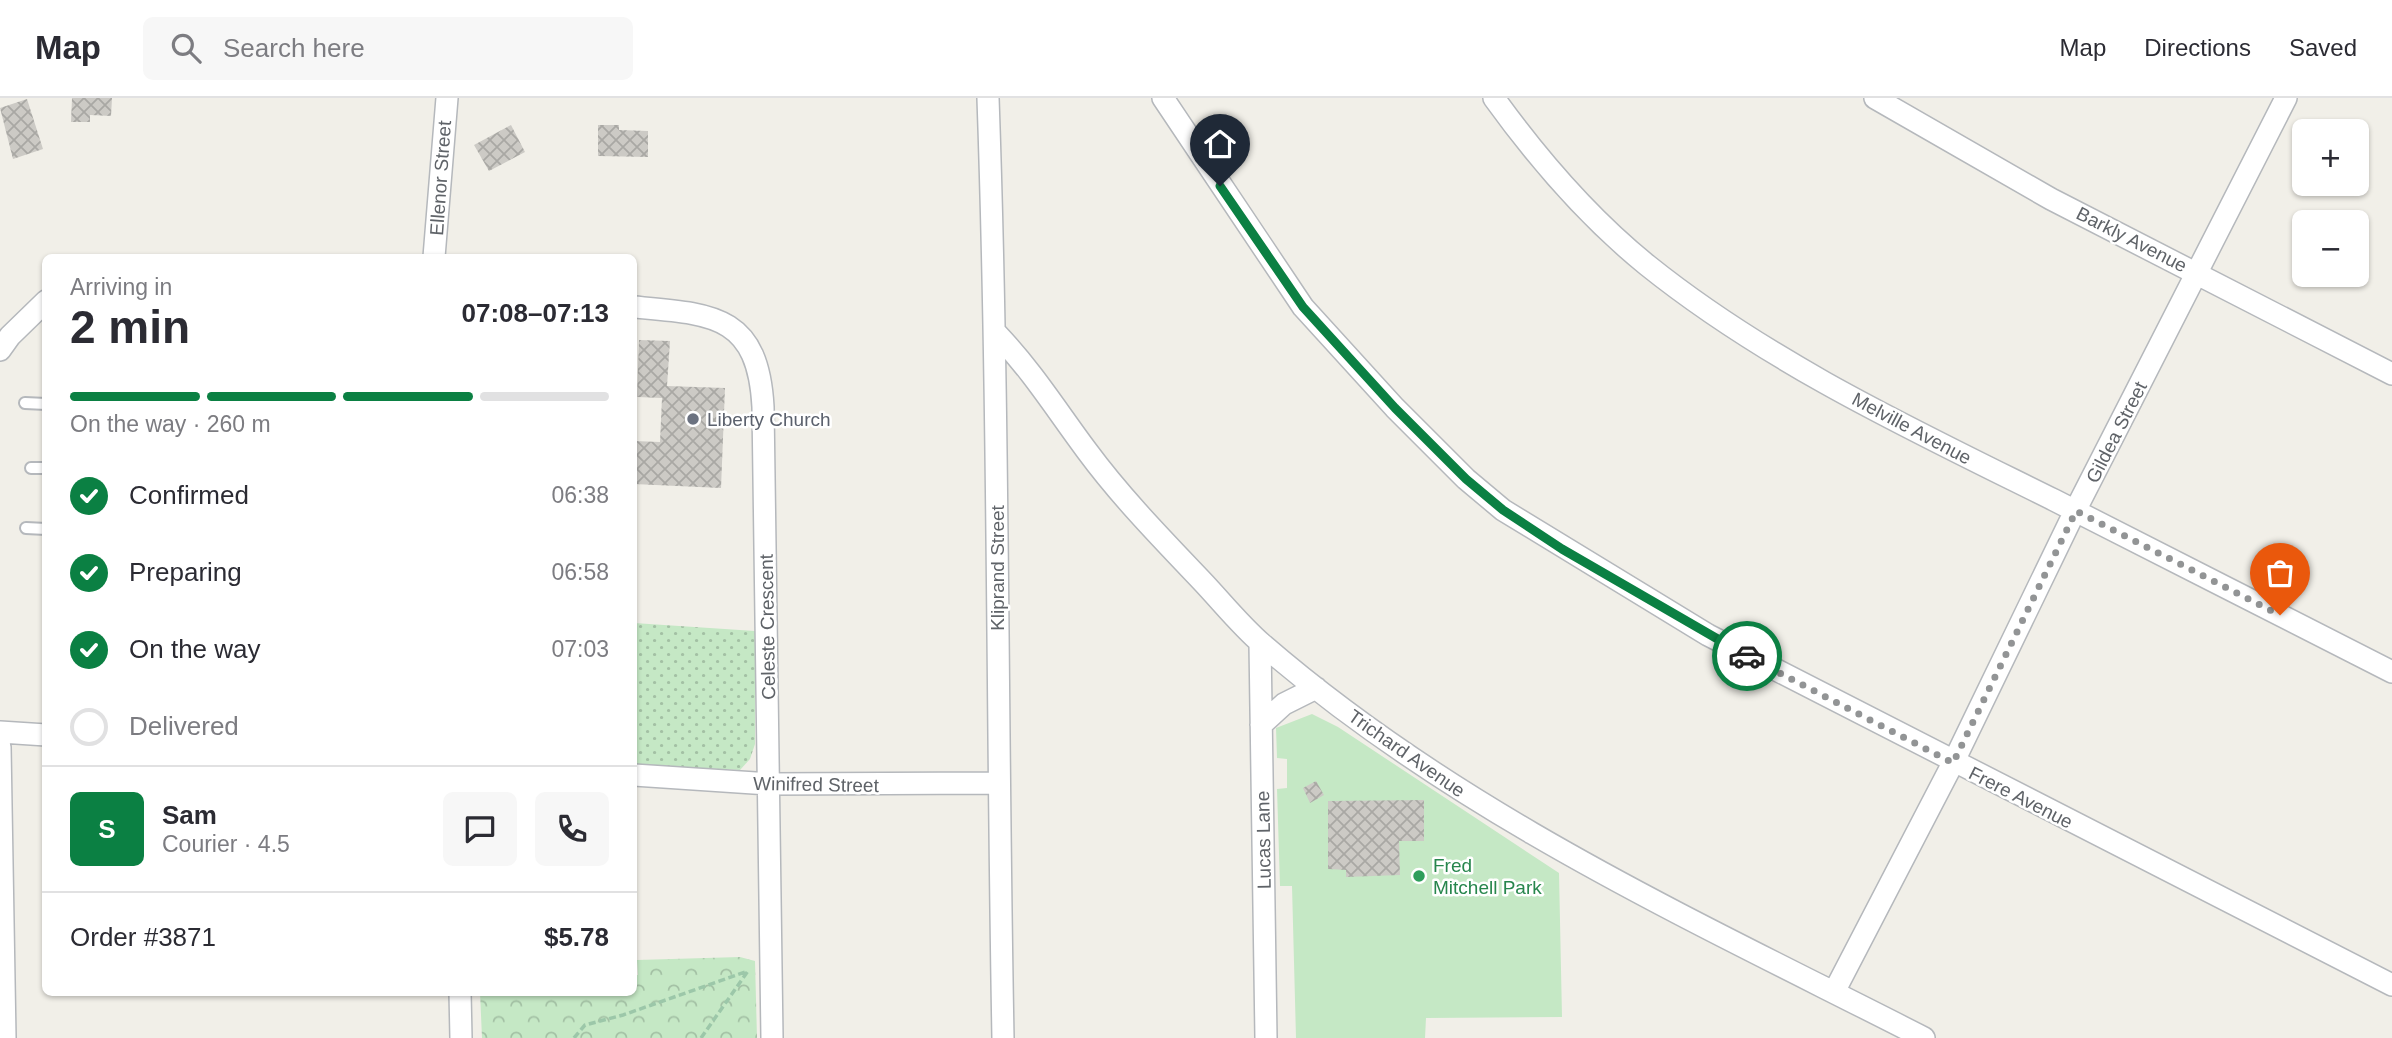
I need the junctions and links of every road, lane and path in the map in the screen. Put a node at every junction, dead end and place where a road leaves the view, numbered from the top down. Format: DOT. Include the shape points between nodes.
graph roads {
  1 [pos="447,98"];
  2 [pos="988,98"];
  3 [pos="1163,98"];
  4 [pos="1494,98"];
  5 [pos="1875,98"];
  6 [pos="2286,98"];
  7 [pos="434,254"];
  8 [pos="2198,273"];
  9 [pos="42,306"];
  10 [pos="637,307"];
  11 [pos="996,333"];
  12 [pos="0,350"];
  13 [pos="2392,373"];
  14 [pos="25,403"];
  15 [pos="42,404"];
  16 [pos="31,468"];
  17 [pos="42,468"];
  18 [pos="2076,511"];
  19 [pos="26,528"];
  20 [pos="42,529"];
  21 [pos="1260,643"];
  22 [pos="2392,672"];
  23 [pos="1317,688"];
  24 [pos="1261,726"];
  25 [pos="0,732"];
  26 [pos="42,736"];
  27 [pos="0,747"];
  28 [pos="1953,763"];
  29 [pos="637,775"];
  30 [pos="998,783"];
  31 [pos="770,784"];
  32 [pos="754,962"];
  33 [pos="748,971"];
  34 [pos="2392,985"];
  35 [pos="1833,992"];
  36 [pos="460,996"];
  37 [pos="5,1038"];
  38 [pos="461,1038"];
  39 [pos="574,1038"];
  40 [pos="701,1038"];
  41 [pos="772,1038"];
  42 [pos="1003,1038"];
  43 [pos="1266,1038"];
  44 [pos="1923,1038"];
  1 -- 7 [label="street, Ellenor Street"];
  2 -- 11 [label="street, Kliprand Street"];
  3 -- 28 [label="street, Frere Avenue" via="1303,307 1466,479 1503,510 1708,635"];
  4 -- 18 [label="street, Melville Avenue" via="1569,191 1646,264 1683,292 1867,405"];
  5 -- 8 [label="street, Barkly Avenue" via="2051,199"];
  6 -- 8 [label="street, Gildea Street"];
  8 -- 13 [label="street, Barkly Avenue"];
  8 -- 18 [label="street, Gildea Street"];
  9 -- 12 [label="street"];
  10 -- 31 [label="street, Celeste Crescent" via="701,313 717,319 739,335 757,363 763,407"];
  11 -- 21 [label="street, Trichard Avenue" via="1030,369 1134,509"];
  11 -- 30 [label="street, Kliprand Street"];
  14 -- 15 [label="lane"];
  16 -- 17 [label="lane"];
  18 -- 22 [label="street, Melville Avenue"];
  18 -- 28 [label="street, Gildea Street"];
  19 -- 20 [label="lane"];
  21 -- 23 [label="street, Trichard Avenue"];
  21 -- 24 [label="street, Lucas Lane"];
  23 -- 24 [label="street" via="1284,704"];
  23 -- 35 [label="street, Trichard Avenue" via="1403,753 1550,845"];
  24 -- 43 [label="street, Lucas Lane"];
  25 -- 26 [label="street"];
  27 -- 37 [label="street"];
  28 -- 34 [label="street, Frere Avenue"];
  28 -- 35 [label="street, Gildea Street"];
  29 -- 31 [label="street, Winifred Street"];
  30 -- 31 [label="street, Winifred Street"];
  30 -- 42 [label="street, Kliprand Street"];
  31 -- 41 [label="street, Celeste Crescent"];
  32 -- 33 [label="path"];
  33 -- 39 [label="path" via="585,1025"];
  33 -- 40 [label="path"];
  35 -- 44 [label="street, Trichard Avenue"];
  36 -- 38 [label="street"];
}
